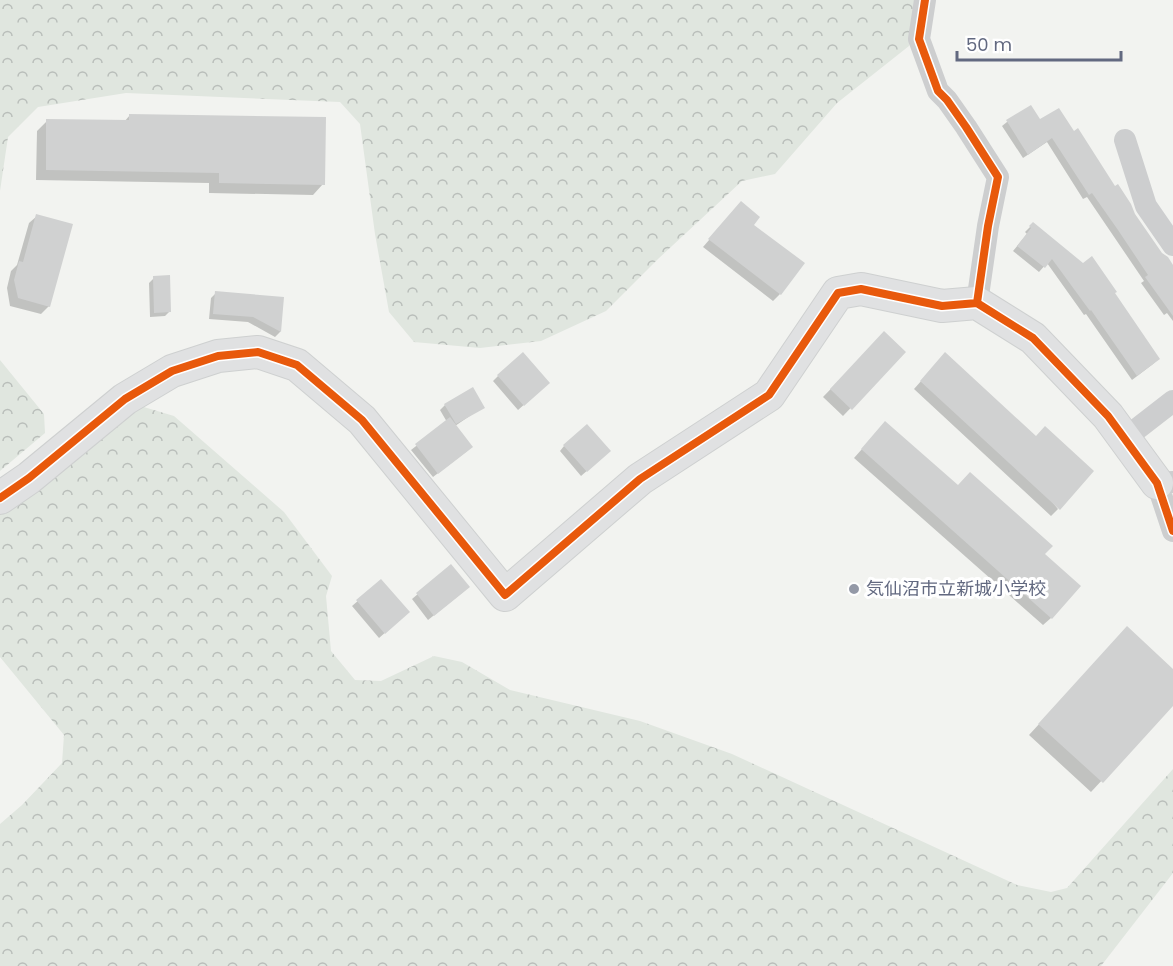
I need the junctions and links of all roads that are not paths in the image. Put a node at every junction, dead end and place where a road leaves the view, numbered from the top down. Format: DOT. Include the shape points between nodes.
graph roads {
  1 [pos="925,0"];
  2 [pos="1125,140"];
  3 [pos="1173,245"];
  4 [pos="977,303"];
  5 [pos="1173,401"];
  6 [pos="1124,439"];
  7 [pos="1165,483"];
  8 [pos="0,498"];
  9 [pos="1173,531"];
  1 -- 4 [label="street" via="919,39 938,92 998,177"];
  2 -- 3 [label="street" via="1146,206"];
  4 -- 6 [label="street" via="1033,338 1108,416"];
  4 -- 8 [label="street" via="942,306 861,289 838,293 769,395 640,479 505,595 362,420 297,365 258,352 218,356 172,371 125,399"];
  5 -- 6 [label="street"];
  6 -- 7 [label="street"];
  7 -- 9 [label="street"];
}
